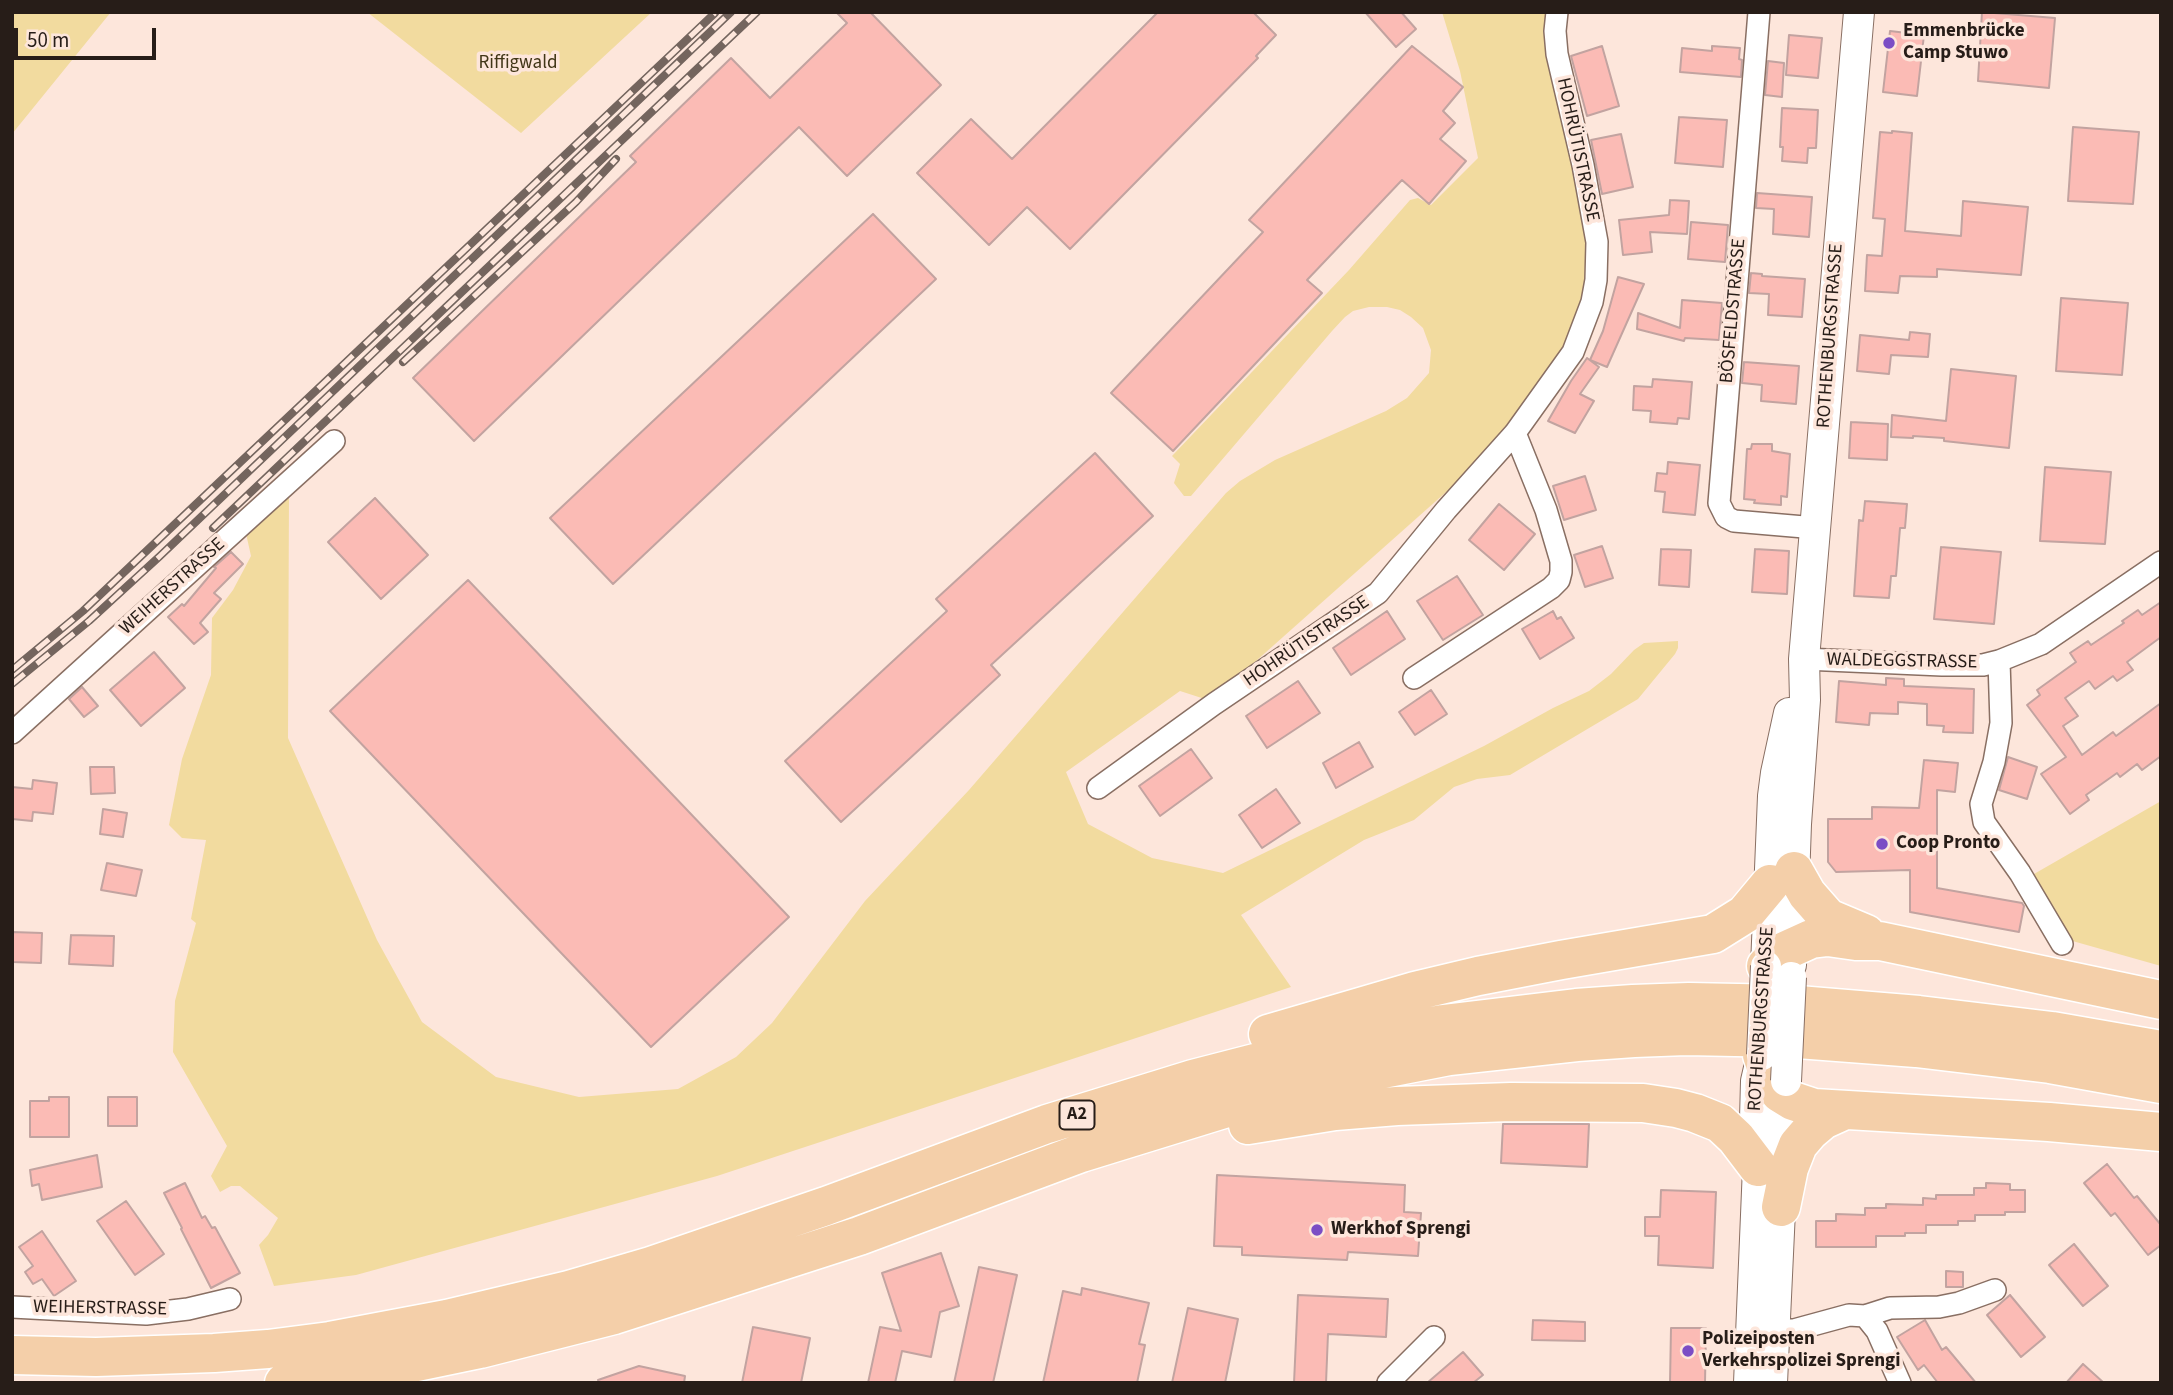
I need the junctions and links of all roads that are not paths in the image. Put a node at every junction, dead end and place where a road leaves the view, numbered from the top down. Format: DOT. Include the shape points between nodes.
graph roads {
  1 [pos="1557,12"];
  2 [pos="1759,12"];
  3 [pos="1859,12"];
  4 [pos="1515,433"];
  5 [pos="334,441"];
  6 [pos="1816,528"];
  7 [pos="2161,562"];
  8 [pos="1804,659"];
  9 [pos="1999,662"];
  10 [pos="1414,678"];
  11 [pos="12,733"];
  12 [pos="1098,788"];
  13 [pos="1782,878"];
  14 [pos="1713,934"];
  15 [pos="1880,941"];
  16 [pos="2062,944"];
  17 [pos="1781,961"];
  18 [pos="2161,1000"];
  19 [pos="2161,1051"];
  20 [pos="1772,1079"];
  21 [pos="2161,1084"];
  22 [pos="1845,1110"];
  23 [pos="1047,1124"];
  24 [pos="2161,1132"];
  25 [pos="1758,1167"];
  26 [pos="1780,1207"];
  27 [pos="859,1236"];
  28 [pos="1995,1290"];
  29 [pos="229,1299"];
  30 [pos="12,1307"];
  31 [pos="1865,1316"];
  32 [pos="1763,1330"];
  33 [pos="1434,1336"];
  34 [pos="12,1355"];
  35 [pos="284,1383"];
  36 [pos="1388,1383"];
  37 [pos="1749,1383"];
  38 [pos="1772,1383"];
  39 [pos="1900,1383"];
  1 -- 4 [label="street, HOHRÜTISTRASSE" via="1557,54 1597,242 1596,280 1573,352"];
  2 -- 6 [label="street, BÖSFELDSTRASSE" via="1719,503 1726,517 1734,521"];
  3 -- 6 [label="main road, ROTHENBURGSTRASSE"];
  4 -- 10 [label="street" via="1546,510 1561,561 1559,580"];
  4 -- 12 [label="street, HOHRÜTISTRASSE" via="1378,593"];
  5 -- 11 [label="street, WEIHERSTRASSE"];
  6 -- 8 [label="main road, ROTHENBURGSTRASSE"];
  7 -- 9 [label="street, WALDEGGSTRASSE" via="2041,643"];
  8 -- 9 [label="street, WALDEGGSTRASSE" via="1942,665"];
  8 -- 13 [label="main road, ROTHENBURGSTRASSE" via="1776,773 1772,819"];
  9 -- 16 [label="street, WALDEGGSTRASSE" via="2001,723 1980,804 1984,822"];
  13 -- 14 [label="highway" via="1745,914"];
  13 -- 15 [label="highway" via="1807,894 1828,918"];
  13 -- 17 [label="main road, ROTHENBURGSTRASSE"];
  14 -- 17 [label="highway" via="1734,937"];
  14 -- 23 [label="highway" via="1549,962 1402,995 1183,1059"];
  15 -- 17 [label="highway" via="1820,937"];
  15 -- 18 [label="highway"];
  17 -- 20 [label="main road, ROTHENBURGSTRASSE, bridge"];
  19 -- 23 [label="highway, A2" via="2052,1031 1906,1014 1786,1004 1633,1004 1443,1024 1321,1046"];
  20 -- 22 [label="highway" via="1814,1108"];
  20 -- 25 [label="main road, ROTHENBURGSTRASSE" via="1755,1119"];
  20 -- 26 [label="main road, ROTHENBURGSTRASSE"];
  21 -- 27 [label="highway, A2" via="2050,1064 1785,1038 1634,1038 1449,1056 1362,1073 1205,1115 1081,1153"];
  22 -- 24 [label="highway"];
  22 -- 26 [label="highway" via="1818,1124 1798,1145"];
  23 -- 34 [label="highway, A2" via="651,1266 447,1319 268,1349 96,1357"];
  25 -- 27 [label="highway" via="1720,1123 1658,1104 1536,1101 1373,1108 1275,1120 1179,1140 919,1226"];
  25 -- 32 [label="main road, ROTHENBURGSTRASSE"];
  26 -- 32 [label="main road, ROTHENBURGSTRASSE"];
  27 -- 35 [label="highway, A2" via="614,1315 369,1372"];
  28 -- 31 [label="street" via="1949,1305 1890,1308"];
  29 -- 30 [label="street, WEIHERSTRASSE" via="188,1310 146,1314"];
  31 -- 32 [label="street" via="1849,1315 1799,1329"];
  31 -- 39 [label="street" via="1877,1331"];
  32 -- 37 [label="main road, ROTHENBURGSTRASSE"];
  32 -- 38 [label="main road, ROTHENBURGSTRASSE"];
  33 -- 36 [label="street"];
}
